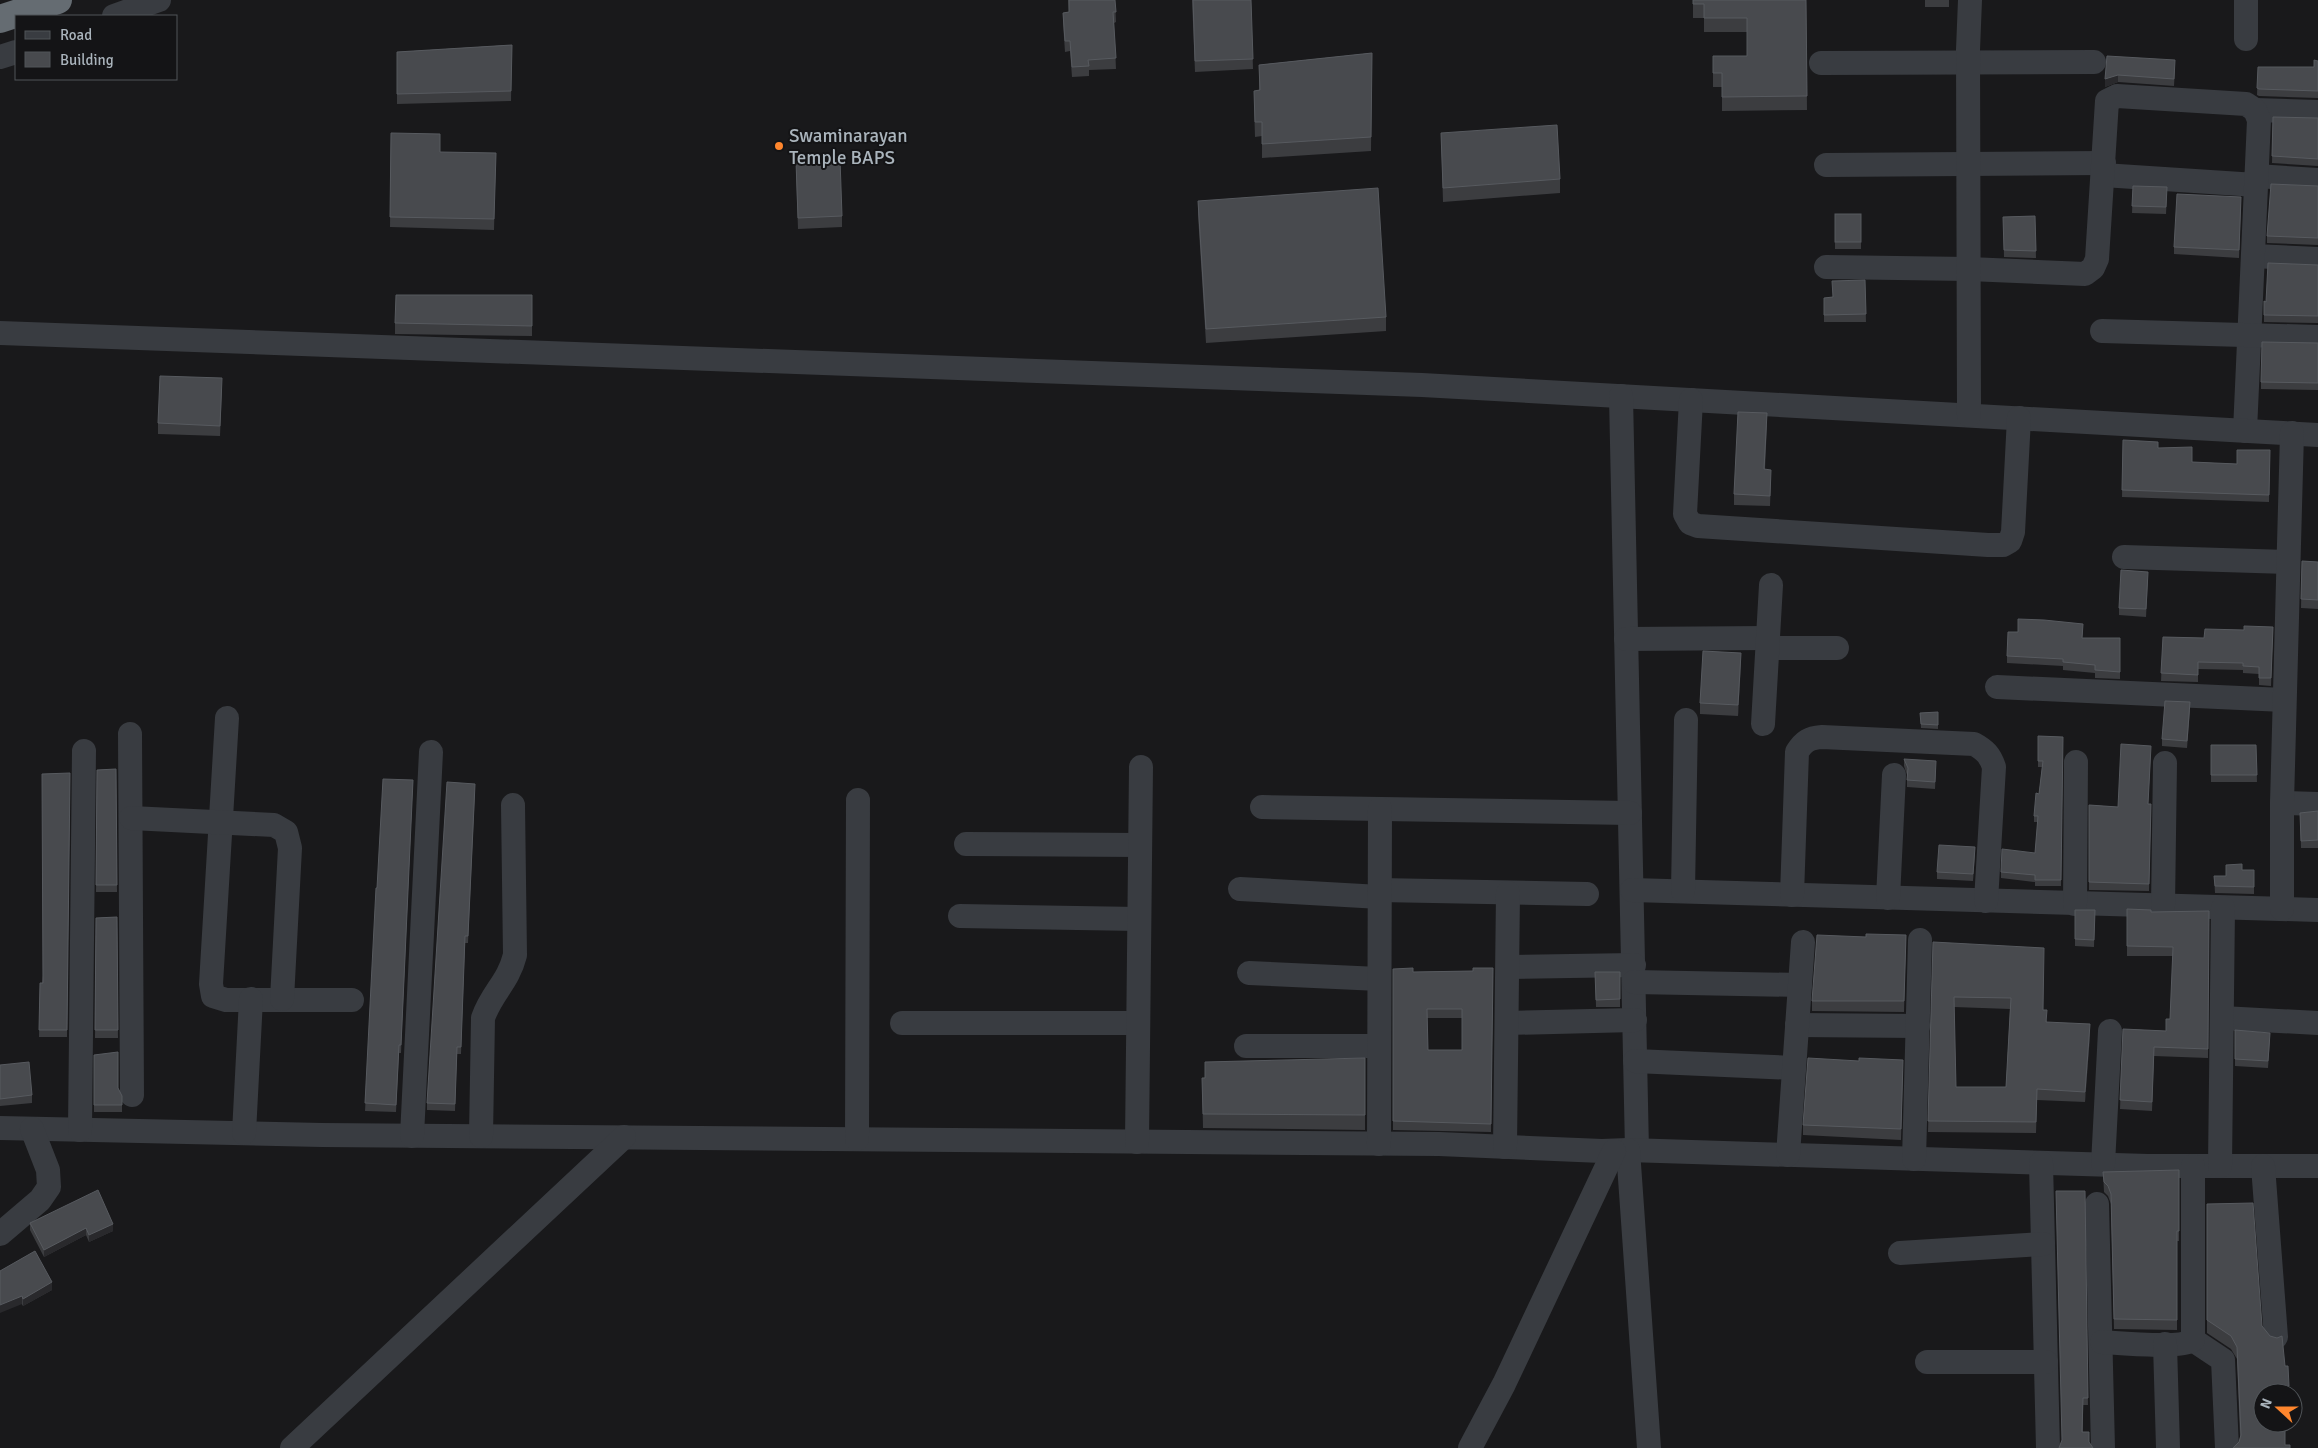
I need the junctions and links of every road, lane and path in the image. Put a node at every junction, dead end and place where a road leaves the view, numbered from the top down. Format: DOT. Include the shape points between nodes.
graph roads {
  1 [pos="58,0"];
  2 [pos="159,0"];
  3 [pos="1970,0"];
  4 [pos="2246,0"];
  5 [pos="117,15"];
  6 [pos="0,19"];
  7 [pos="2246,39"];
  8 [pos="15,52"];
  9 [pos="0,58"];
  10 [pos="1969,62"];
  11 [pos="2094,62"];
  12 [pos="1820,63"];
  13 [pos="2255,110"];
  14 [pos="2318,112"];
  15 [pos="1968,164"];
  16 [pos="1826,165"];
  17 [pos="2104,169"];
  18 [pos="2318,180"];
  19 [pos="2256,181"];
  20 [pos="2253,256"];
  21 [pos="2318,260"];
  22 [pos="1826,267"];
  23 [pos="1969,269"];
  24 [pos="2102,331"];
  25 [pos="0,333"];
  26 [pos="2250,334"];
  27 [pos="2318,337"];
  28 [pos="1621,396"];
  29 [pos="1691,400"];
  30 [pos="1969,415"];
  31 [pos="2020,418"];
  32 [pos="2245,431"];
  33 [pos="2292,433"];
  34 [pos="2318,435"];
  35 [pos="2124,557"];
  36 [pos="2288,562"];
  37 [pos="1771,585"];
  38 [pos="1626,639"];
  39 [pos="1768,643"];
  40 [pos="1837,648"];
  41 [pos="1997,687"];
  42 [pos="2284,700"];
  43 [pos="227,718"];
  44 [pos="1686,720"];
  45 [pos="1763,724"];
  46 [pos="130,734"];
  47 [pos="84,751"];
  48 [pos="431,752"];
  49 [pos="2076,762"];
  50 [pos="2165,763"];
  51 [pos="1141,767"];
  52 [pos="1894,775"];
  53 [pos="858,800"];
  54 [pos="2282,803"];
  55 [pos="2318,804"];
  56 [pos="513,805"];
  57 [pos="1262,807"];
  58 [pos="1380,809"];
  59 [pos="1630,813"];
  60 [pos="131,818"];
  61 [pos="220,821"];
  62 [pos="966,844"];
  63 [pos="1140,845"];
  64 [pos="1240,889"];
  65 [pos="1632,890"];
  66 [pos="1683,892"];
  67 [pos="1379,893"];
  68 [pos="1508,893"];
  69 [pos="1586,894"];
  70 [pos="1792,895"];
  71 [pos="1888,898"];
  72 [pos="1986,901"];
  73 [pos="2076,904"];
  74 [pos="2163,906"];
  75 [pos="2223,908"];
  76 [pos="2282,909"];
  77 [pos="2318,910"];
  78 [pos="960,916"];
  79 [pos="1139,919"];
  80 [pos="1920,940"];
  81 [pos="1804,942"];
  82 [pos="1508,967"];
  83 [pos="1249,973"];
  84 [pos="1634,974"];
  85 [pos="1380,979"];
  86 [pos="1800,985"];
  87 [pos="251,999"];
  88 [pos="282,999"];
  89 [pos="352,1000"];
  90 [pos="2222,1018"];
  91 [pos="1635,1020"];
  92 [pos="1138,1023"];
  93 [pos="1508,1023"];
  94 [pos="2318,1023"];
  95 [pos="902,1024"];
  96 [pos="1797,1025"];
  97 [pos="1918,1026"];
  98 [pos="2110,1031"];
  99 [pos="1246,1046"];
  100 [pos="1379,1046"];
  101 [pos="1636,1061"];
  102 [pos="1794,1068"];
  103 [pos="132,1095"];
  104 [pos="0,1128"];
  105 [pos="32,1129"];
  106 [pos="80,1130"];
  107 [pos="244,1133"];
  108 [pos="412,1136"];
  109 [pos="481,1136"];
  110 [pos="624,1137"];
  111 [pos="857,1139"];
  112 [pos="1137,1142"];
  113 [pos="1379,1144"];
  114 [pos="1505,1147"];
  115 [pos="1626,1150"];
  116 [pos="1788,1155"];
  117 [pos="1914,1159"];
  118 [pos="2042,1163"];
  119 [pos="2103,1164"];
  120 [pos="2193,1166"];
  121 [pos="2220,1166"];
  122 [pos="2263,1166"];
  123 [pos="2318,1166"];
  124 [pos="2097,1204"];
  125 [pos="0,1234"];
  126 [pos="2043,1244"];
  127 [pos="1900,1253"];
  128 [pos="2276,1337"];
  129 [pos="2193,1340"];
  130 [pos="2102,1342"];
  131 [pos="2165,1344"];
  132 [pos="1927,1362"];
  133 [pos="2046,1362"];
  134 [pos="292,1448"];
  135 [pos="1470,1448"];
  136 [pos="1648,1448"];
  137 [pos="2048,1448"];
  138 [pos="2104,1448"];
  139 [pos="2168,1448"];
  140 [pos="2227,1448"];
  1 -- 6 [label="highway"];
  2 -- 5 [label="street"];
  3 -- 10 [label="street"];
  4 -- 7 [label="street"];
  8 -- 9 [label="street"];
  10 -- 11 [label="street"];
  10 -- 12 [label="street"];
  10 -- 15 [label="street"];
  13 -- 14 [label="street"];
  13 -- 17 [label="street" via="2234,102 2110,98 2105,106"];
  13 -- 19 [label="street" via="2259,120"];
  15 -- 16 [label="street"];
  15 -- 17 [label="street"];
  15 -- 23 [label="street"];
  17 -- 19 [label="street"];
  17 -- 23 [label="street" via="2098,260 2094,268 2077,275"];
  18 -- 19 [label="street"];
  19 -- 20 [label="street"];
  20 -- 21 [label="street"];
  20 -- 26 [label="street"];
  22 -- 23 [label="street"];
  23 -- 30 [label="street"];
  24 -- 26 [label="street"];
  25 -- 28 [label="street" via="1374,383"];
  26 -- 27 [label="street"];
  26 -- 32 [label="street"];
  28 -- 29 [label="street"];
  28 -- 38 [label="street"];
  29 -- 30 [label="street"];
  29 -- 31 [label="street" via="1685,514 1690,523 1988,545 2003,545 2010,541 2013,532"];
  30 -- 31 [label="street"];
  31 -- 32 [label="street"];
  32 -- 33 [label="street"];
  33 -- 34 [label="street"];
  33 -- 36 [label="street"];
  35 -- 36 [label="street"];
  36 -- 42 [label="street"];
  37 -- 39 [label="street"];
  38 -- 39 [label="street"];
  38 -- 59 [label="street"];
  39 -- 40 [label="street"];
  39 -- 45 [label="street"];
  41 -- 42 [label="street"];
  42 -- 54 [label="street"];
  43 -- 61 [label="street"];
  44 -- 66 [label="street"];
  46 -- 60 [label="street"];
  47 -- 106 [label="street"];
  48 -- 108 [label="street"];
  49 -- 73 [label="street"];
  50 -- 74 [label="street"];
  51 -- 63 [label="street"];
  52 -- 71 [label="street"];
  53 -- 111 [label="street"];
  54 -- 55 [label="street"];
  54 -- 76 [label="street"];
  56 -- 109 [label="street" via="515,955 511,972 488,1004 483,1018"];
  57 -- 58 [label="street"];
  58 -- 59 [label="street"];
  58 -- 67 [label="street"];
  59 -- 65 [label="street"];
  60 -- 61 [label="street"];
  60 -- 103 [label="street"];
  61 -- 87 [label="street" via="213,996 226,1000"];
  61 -- 88 [label="street" via="274,825 286,832 290,848"];
  62 -- 63 [label="street"];
  63 -- 79 [label="street"];
  64 -- 67 [label="street"];
  65 -- 66 [label="street"];
  65 -- 84 [label="street"];
  66 -- 70 [label="street"];
  67 -- 68 [label="street"];
  67 -- 85 [label="street"];
  68 -- 69 [label="street"];
  68 -- 82 [label="street"];
  70 -- 71 [label="street"];
  70 -- 72 [label="street" via="1797,752 1810,738 1822,737 1974,744 1984,749 1994,767"];
  71 -- 72 [label="street"];
  72 -- 73 [label="street"];
  73 -- 74 [label="street"];
  74 -- 75 [label="street"];
  75 -- 76 [label="street"];
  75 -- 90 [label="street"];
  76 -- 77 [label="street"];
  78 -- 79 [label="street"];
  79 -- 92 [label="street"];
  80 -- 97 [label="street"];
  81 -- 86 [label="street"];
  82 -- 84 [label="street"];
  82 -- 93 [label="street"];
  83 -- 85 [label="street"];
  84 -- 86 [label="street"];
  84 -- 91 [label="street"];
  85 -- 100 [label="street"];
  86 -- 96 [label="street"];
  87 -- 88 [label="street"];
  87 -- 107 [label="street"];
  88 -- 89 [label="street"];
  90 -- 94 [label="street"];
  90 -- 121 [label="street"];
  91 -- 93 [label="street"];
  91 -- 101 [label="street"];
  92 -- 95 [label="street"];
  92 -- 112 [label="street"];
  93 -- 114 [label="street"];
  96 -- 97 [label="street"];
  96 -- 102 [label="street"];
  97 -- 117 [label="street"];
  98 -- 119 [label="street"];
  99 -- 100 [label="street"];
  100 -- 113 [label="street"];
  101 -- 102 [label="street"];
  101 -- 115 [label="street"];
  102 -- 116 [label="street"];
  104 -- 105 [label="street"];
  105 -- 106 [label="street"];
  105 -- 125 [label="street" via="48,1170 49,1187 40,1200"];
  106 -- 107 [label="street"];
  107 -- 108 [label="street"];
  108 -- 109 [label="street"];
  109 -- 110 [label="street"];
  110 -- 111 [label="street"];
  110 -- 134 [label="street"];
  111 -- 112 [label="street"];
  112 -- 113 [label="street"];
  113 -- 114 [label="street"];
  114 -- 115 [label="street"];
  115 -- 116 [label="street"];
  115 -- 135 [label="street"];
  115 -- 136 [label="street"];
  116 -- 117 [label="street"];
  117 -- 118 [label="street"];
  118 -- 119 [label="street"];
  118 -- 126 [label="street"];
  119 -- 120 [label="street"];
  120 -- 121 [label="street"];
  120 -- 129 [label="street"];
  121 -- 122 [label="street"];
  122 -- 123 [label="street"];
  122 -- 128 [label="street"];
  124 -- 130 [label="street"];
  126 -- 127 [label="street"];
  126 -- 133 [label="street"];
  129 -- 131 [label="street" via="2188,1344"];
  129 -- 140 [label="street" via="2222,1360"];
  130 -- 131 [label="street"];
  130 -- 138 [label="street"];
  131 -- 139 [label="street"];
  132 -- 133 [label="street"];
  133 -- 137 [label="street"];
}
